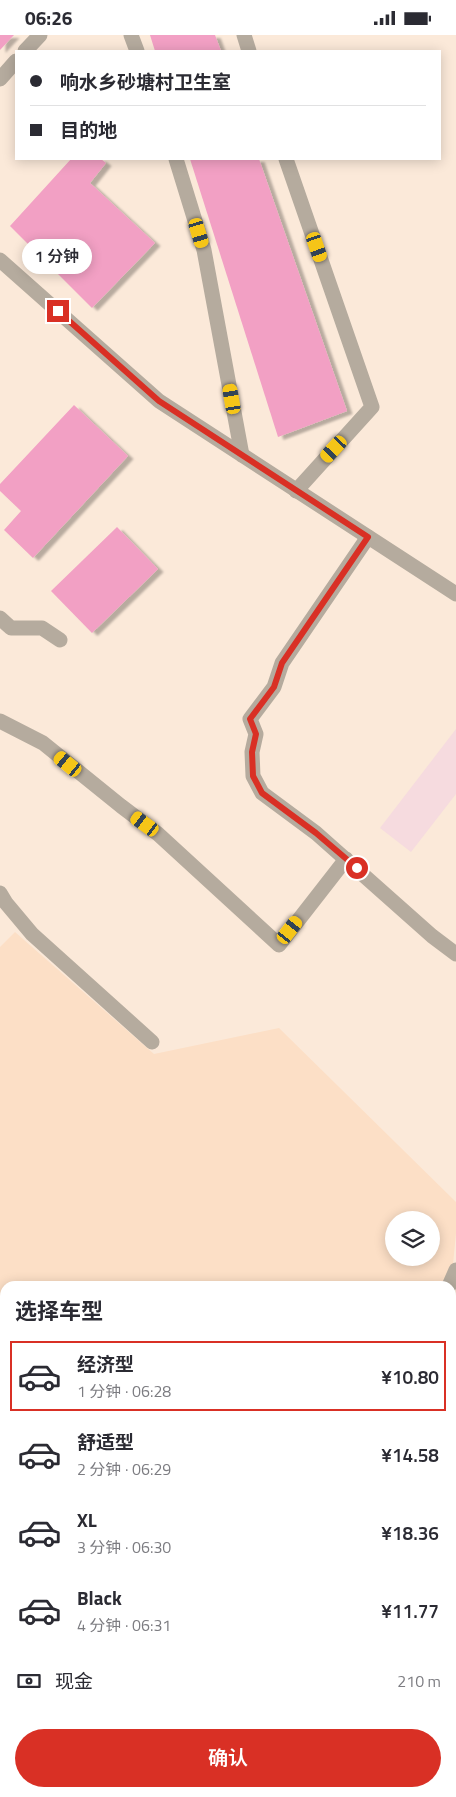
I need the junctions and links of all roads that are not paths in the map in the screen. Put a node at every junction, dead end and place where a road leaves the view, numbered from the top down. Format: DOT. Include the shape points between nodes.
graph roads {
  1 [pos="40,35"];
  2 [pos="131,35"];
  3 [pos="244,35"];
  4 [pos="26,50"];
  5 [pos="136,50"];
  6 [pos="249,50"];
  7 [pos="15,62"];
  8 [pos="0,79"];
  9 [pos="176,160"];
  10 [pos="286,160"];
  11 [pos="0,260"];
  12 [pos="242,455"];
  13 [pos="296,491"];
  14 [pos="368,537"];
  15 [pos="456,594"];
  16 [pos="0,618"];
  17 [pos="60,640"];
  18 [pos="0,721"];
  19 [pos="346,859"];
  20 [pos="2,902"];
  21 [pos="456,954"];
  22 [pos="152,1042"];
  1 -- 4 [label="street"];
  2 -- 5 [label="street"];
  3 -- 6 [label="street"];
  7 -- 8 [label="street"];
  9 -- 12 [label="street" via="204,250"];
  10 -- 13 [label="street" via="372,407"];
  11 -- 12 [label="street" via="159,401"];
  12 -- 13 [label="street"];
  13 -- 14 [label="street"];
  14 -- 15 [label="street"];
  14 -- 19 [label="street" via="282,663 274,687 250,719 256,734 252,752 253,776 262,793"];
  16 -- 17 [label="street" via="11,628 42,628"];
  18 -- 19 [label="street" via="42,743 158,833 279,945"];
  19 -- 21 [label="street"];
  20 -- 22 [label="street" via="32,934"];
}
